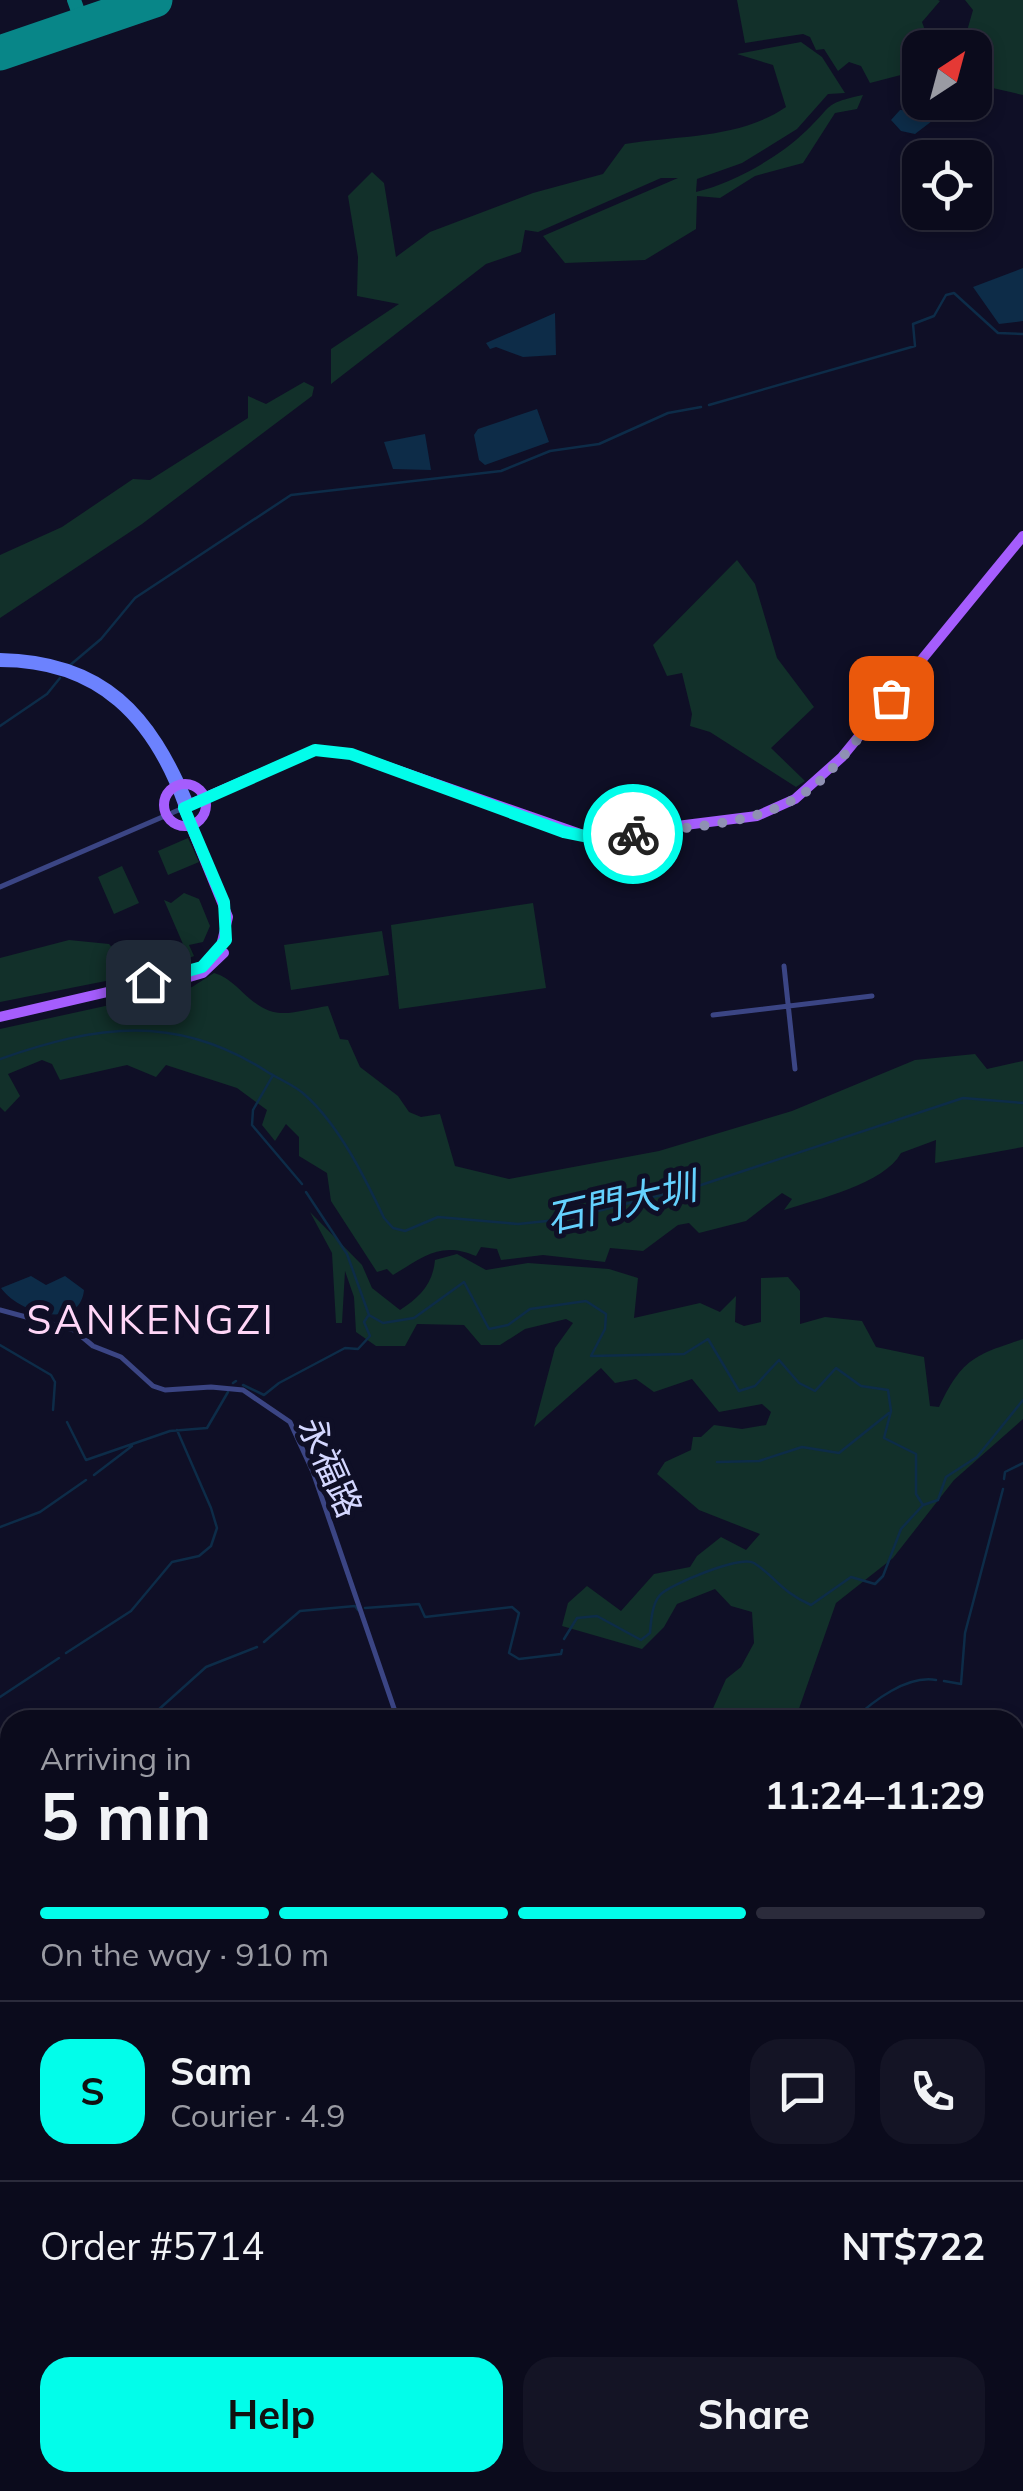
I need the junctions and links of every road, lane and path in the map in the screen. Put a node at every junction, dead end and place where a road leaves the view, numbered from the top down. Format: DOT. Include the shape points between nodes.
graph roads {
  1 [pos="1023,536"];
  2 [pos="0,660"];
  3 [pos="178,785"];
  4 [pos="205,797"];
  5 [pos="186,806"];
  6 [pos="166,814"];
  7 [pos="192,824"];
  8 [pos="0,886"];
  9 [pos="784,966"];
  10 [pos="872,996"];
  11 [pos="788,1006"];
  12 [pos="713,1016"];
  13 [pos="0,1020"];
  14 [pos="795,1069"];
  15 [pos="0,1310"];
  16 [pos="395,1710"];
  1 -- 4 [label="main road" via="824,776 757,816 589,837 326,748"];
  2 -- 3 [label="main road" via="56,666 120,694 157,734"];
  3 -- 4 [label="main road" via="194,786"];
  3 -- 5 [label="main road"];
  3 -- 6 [label="main road" via="166,796"];
  4 -- 5 [label="main road"];
  4 -- 7 [label="main road" via="206,808"];
  5 -- 6 [label="street"];
  5 -- 7 [label="main road"];
  6 -- 7 [label="main road"];
  6 -- 8 [label="street"];
  7 -- 13 [label="main road" via="228,917 226,940 208,960 185,974"];
  9 -- 11 [label="street"];
  10 -- 11 [label="street"];
  11 -- 12 [label="street"];
  11 -- 14 [label="street"];
  15 -- 16 [label="street, 永福路" via="74,1330 153,1386 243,1390 290,1422"];
}
